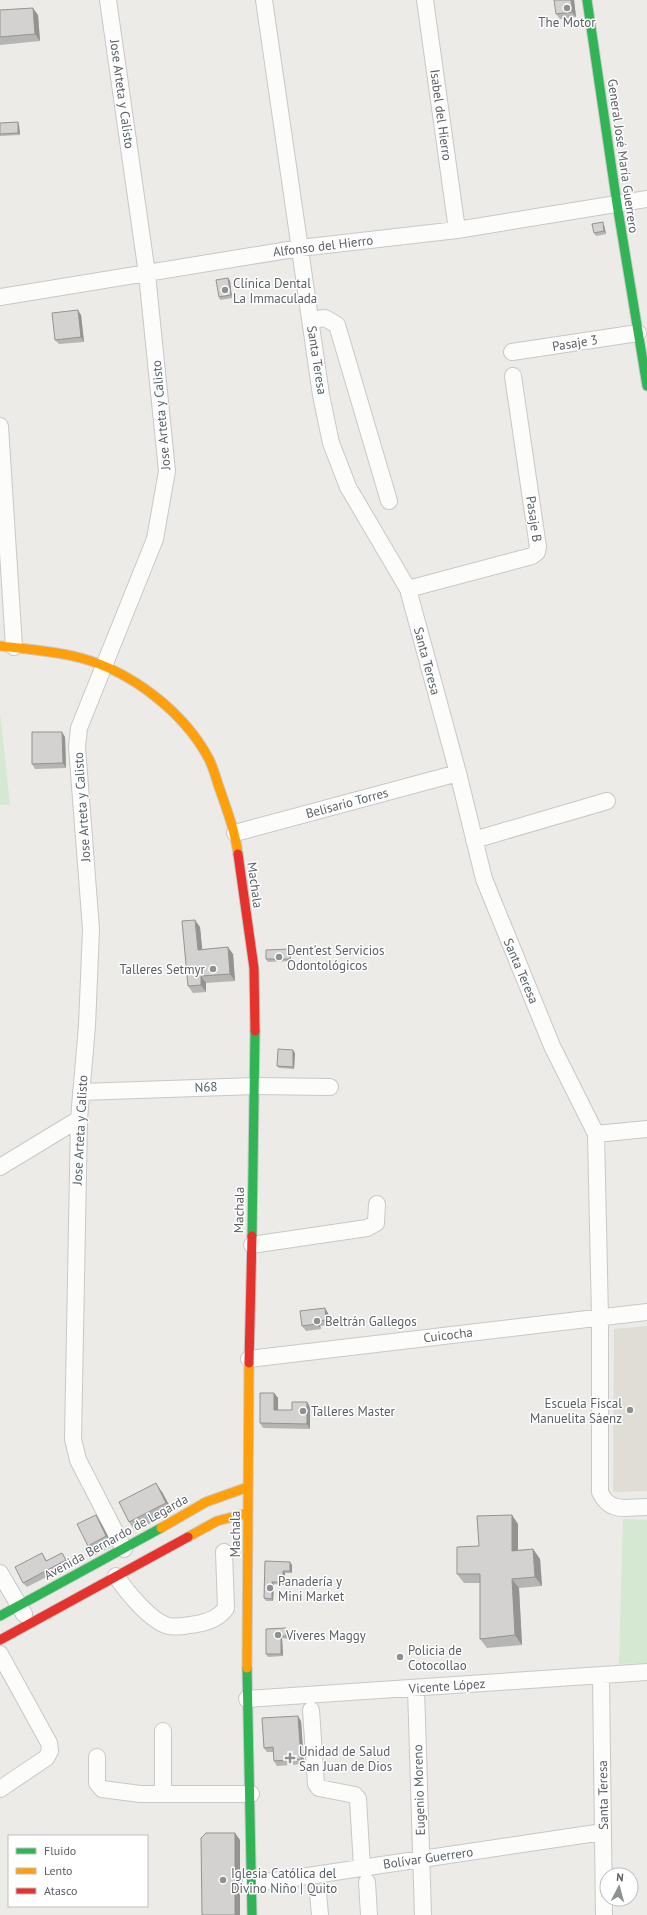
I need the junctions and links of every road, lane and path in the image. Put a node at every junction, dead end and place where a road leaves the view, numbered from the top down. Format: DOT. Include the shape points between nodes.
graph roads {
  1 [pos="108,0"];
  2 [pos="264,0"];
  3 [pos="425,0"];
  4 [pos="587,0"];
  5 [pos="647,199"];
  6 [pos="617,204"];
  7 [pos="457,230"];
  8 [pos="300,248"];
  9 [pos="147,274"];
  10 [pos="0,297"];
  11 [pos="311,320"];
  12 [pos="638,333"];
  13 [pos="512,352"];
  14 [pos="513,376"];
  15 [pos="647,386"];
  16 [pos="0,426"];
  17 [pos="388,501"];
  18 [pos="408,589"];
  19 [pos="7,647"];
  20 [pos="104,666"];
  21 [pos="458,773"];
  22 [pos="607,801"];
  23 [pos="235,833"];
  24 [pos="474,840"];
  25 [pos="255,1086"];
  26 [pos="330,1087"];
  27 [pos="81,1092"];
  28 [pos="79,1118"];
  29 [pos="647,1129"];
  30 [pos="596,1134"];
  31 [pos="0,1167"];
  32 [pos="377,1204"];
  33 [pos="252,1245"];
  34 [pos="647,1312"];
  35 [pos="600,1318"];
  36 [pos="249,1359"];
  37 [pos="248,1487"];
  38 [pos="647,1507"];
  39 [pos="248,1513"];
  40 [pos="124,1549"];
  41 [pos="224,1552"];
  42 [pos="0,1573"];
  43 [pos="116,1576"];
  44 [pos="18,1606"];
  45 [pos="0,1616"];
  46 [pos="30,1624"];
  47 [pos="0,1640"];
  48 [pos="0,1654"];
  49 [pos="647,1672"];
  50 [pos="601,1676"];
  51 [pos="416,1688"];
  52 [pos="247,1699"];
  53 [pos="311,1710"];
  54 [pos="163,1731"];
  55 [pos="97,1757"];
  56 [pos="0,1789"];
  57 [pos="163,1793"];
  58 [pos="251,1794"];
  59 [pos="604,1832"];
  60 [pos="422,1858"];
  61 [pos="365,1875"];
  62 [pos="252,1882"];
  63 [pos="318,1892"];
  64 [pos="252,1915"];
  65 [pos="320,1915"];
  66 [pos="369,1915"];
  67 [pos="423,1915"];
  68 [pos="604,1915"];
  1 -- 9 [label="street, Jose Arteta y Calisto"];
  2 -- 8 [label="street, Santa Teresa"];
  3 -- 7 [label="street, Isabel del Hierro"];
  4 -- 6 [label="main road, General José María Guerrero"];
  5 -- 6 [label="street, Alfonso del Hierro"];
  6 -- 7 [label="street, Alfonso del Hierro"];
  6 -- 12 [label="main road, General José María Guerrero"];
  7 -- 8 [label="street, Alfonso del Hierro"];
  8 -- 9 [label="street, Alfonso del Hierro"];
  8 -- 11 [label="street, Santa Teresa"];
  9 -- 10 [label="street, Alfonso del Hierro"];
  9 -- 20 [label="street, Jose Arteta y Calisto" via="167,471 155,539"];
  11 -- 17 [label="street" via="325,318 337,325"];
  11 -- 18 [label="street, Santa Teresa" via="321,395 331,443 348,487"];
  12 -- 13 [label="street, Pasaje 3"];
  12 -- 15 [label="main road, General José María Guerrero"];
  14 -- 18 [label="street, Pasaje B" via="537,552 532,556"];
  16 -- 19 [label="street"];
  18 -- 21 [label="street, Santa Teresa"];
  19 -- 20 [label="main road, Machala" via="81,658"];
  20 -- 23 [label="main road, Machala" via="124,676 172,711 191,733 210,759"];
  20 -- 27 [label="street, Jose Arteta y Calisto" via="79,728 77,747 91,929"];
  21 -- 23 [label="street, Belisario Torres"];
  21 -- 24 [label="street, Santa Teresa"];
  22 -- 24 [label="street"];
  23 -- 25 [label="main road, Machala" via="254,968"];
  24 -- 30 [label="street, Santa Teresa" via="484,879 528,989 552,1046"];
  25 -- 26 [label="street, N68"];
  25 -- 27 [label="street, N68"];
  25 -- 33 [label="main road, Machala"];
  27 -- 28 [label="street, Jose Arteta y Calisto"];
  28 -- 31 [label="street"];
  28 -- 40 [label="street, Jose Arteta y Calisto" via="73,1439 78,1460"];
  29 -- 30 [label="street"];
  30 -- 35 [label="street, Santa Teresa"];
  32 -- 33 [label="street" via="376,1223 367,1228"];
  33 -- 36 [label="main road, Machala"];
  34 -- 35 [label="street, Cuicocha"];
  35 -- 36 [label="street, Cuicocha"];
  35 -- 38 [label="street, Santa Teresa" via="600,1492 605,1502 615,1508"];
  36 -- 37 [label="main road, Machala"];
  37 -- 39 [label="main road, Machala"];
  37 -- 40 [label="main road, Avenida Bernardo de Legarda" via="206,1502"];
  39 -- 43 [label="main road" via="217,1522"];
  39 -- 52 [label="main road, Machala"];
  40 -- 44 [label="main road, Avenida Bernardo de Legarda"];
  41 -- 43 [label="street" via="226,1608 215,1618 200,1623 180,1627 160,1623"];
  42 -- 44 [label="street"];
  43 -- 46 [label="main road"];
  44 -- 45 [label="main road, Avenida Bernardo de Legarda"];
  44 -- 46 [label="street"];
  46 -- 47 [label="main road"];
  48 -- 56 [label="street" via="49,1743 50,1751 46,1758"];
  49 -- 50 [label="street, Vicente López"];
  50 -- 51 [label="street, Vicente López"];
  50 -- 59 [label="street, Santa Teresa"];
  51 -- 52 [label="street, Vicente López"];
  51 -- 60 [label="street, Eugenio Moreno"];
  52 -- 58 [label="main road, Machala"];
  53 -- 61 [label="street" via="316,1784 319,1788 355,1795 358,1799"];
  54 -- 57 [label="street"];
  55 -- 57 [label="street" via="97,1783 102,1789 140,1794"];
  57 -- 58 [label="street"];
  58 -- 62 [label="main road, Machala"];
  59 -- 60 [label="street, Bolívar Guerrero"];
  59 -- 68 [label="street, Santa Teresa"];
  60 -- 61 [label="street, Bolívar Guerrero"];
  60 -- 67 [label="street, Eugenio Moreno"];
  61 -- 62 [label="street, Bolívar Guerrero"];
  61 -- 66 [label="street"];
  62 -- 64 [label="main road, Machala"];
  63 -- 65 [label="street"];
}
